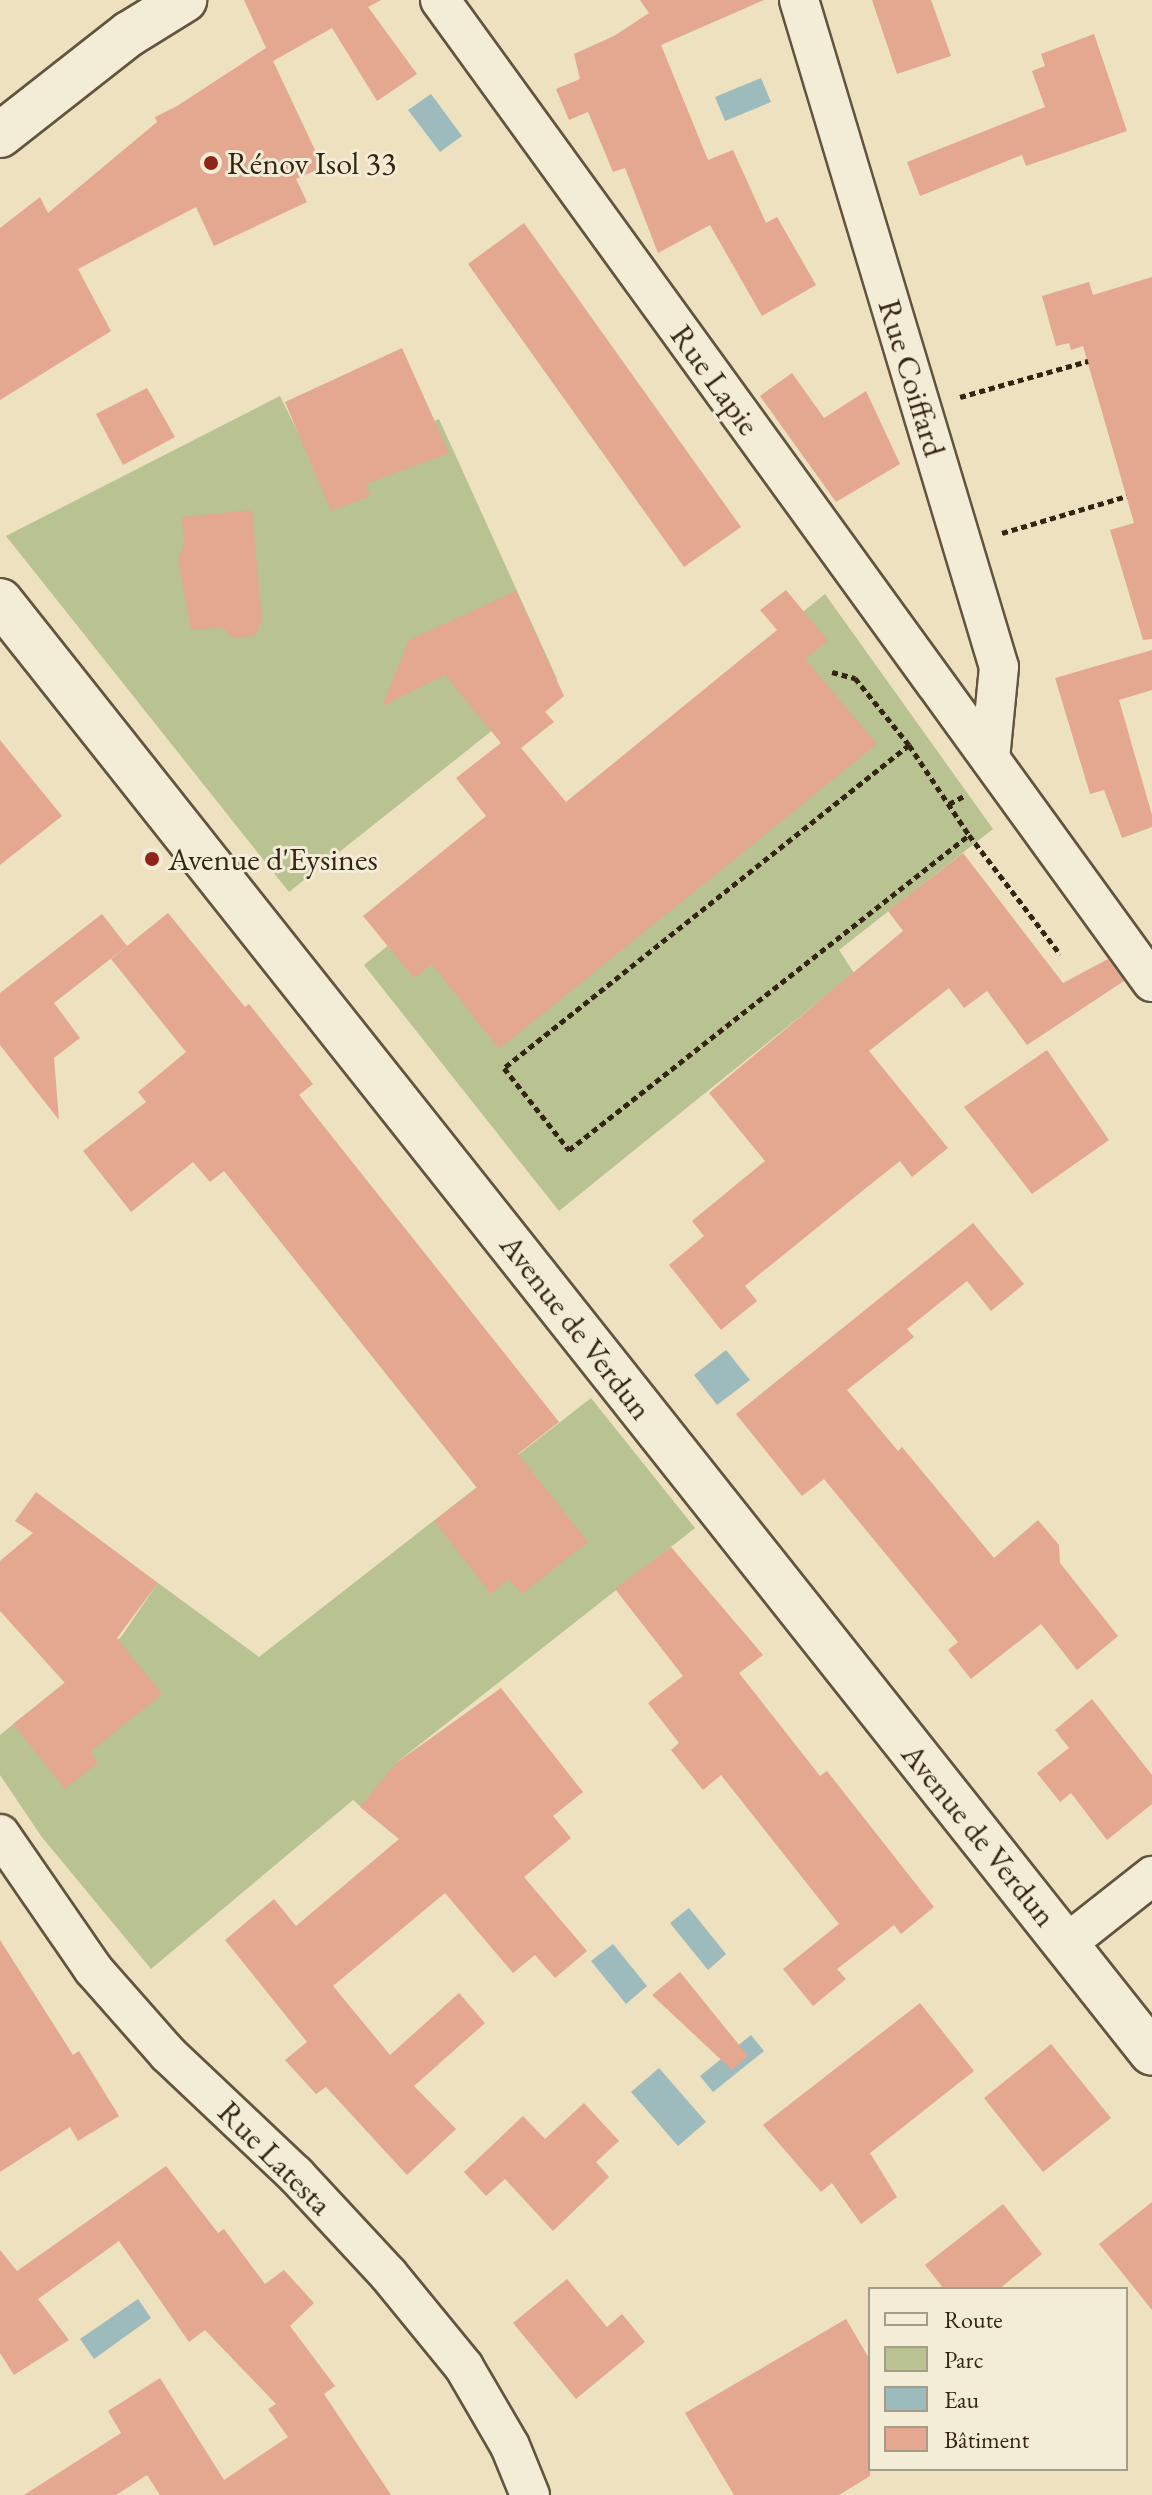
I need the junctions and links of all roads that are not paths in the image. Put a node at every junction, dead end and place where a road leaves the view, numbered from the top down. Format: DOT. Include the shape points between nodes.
graph roads {
  1 [pos="184,0"];
  2 [pos="440,0"];
  3 [pos="799,0"];
  4 [pos="0,135"];
  5 [pos="0,601"];
  6 [pos="990,759"];
  7 [pos="1147,965"];
  8 [pos="0,1834"];
  9 [pos="1152,1876"];
  10 [pos="1066,1944"];
  11 [pos="1152,2053"];
  12 [pos="530,2495"];
  1 -- 4 [label="street" via="129,34"];
  2 -- 6 [label="street, Rue Lapie"];
  3 -- 6 [label="street, Rue Coiffard" via="999,667"];
  5 -- 10 [label="street, Avenue de Verdun"];
  6 -- 7 [label="street, Rue Lapie"];
  8 -- 12 [label="street, Rue Latesta" via="93,1969 168,2054 327,2208 464,2367 510,2446"];
  9 -- 10 [label="street"];
  10 -- 11 [label="street, Avenue de Verdun"];
}
